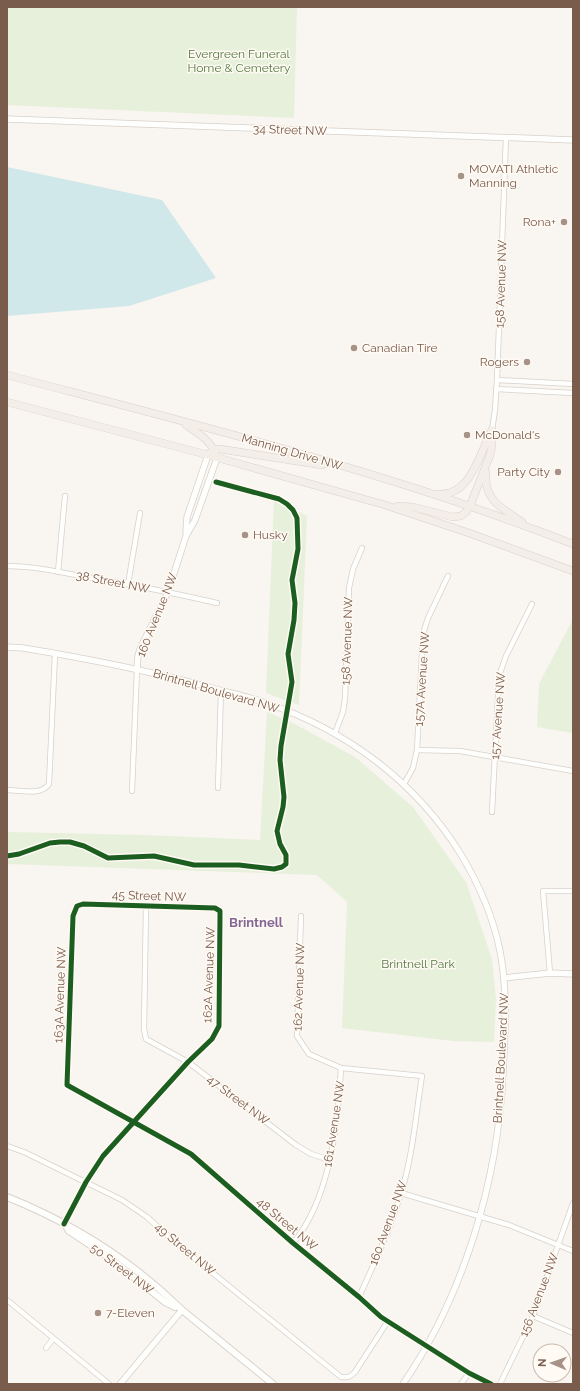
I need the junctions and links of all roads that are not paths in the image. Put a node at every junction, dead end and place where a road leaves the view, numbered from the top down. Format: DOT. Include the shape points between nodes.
graph roads {
  1 [pos="7,119"];
  2 [pos="506,138"];
  3 [pos="573,140"];
  4 [pos="7,375"];
  5 [pos="497,380"];
  6 [pos="573,384"];
  7 [pos="496,389"];
  8 [pos="573,393"];
  9 [pos="7,402"];
  10 [pos="179,420"];
  11 [pos="492,430"];
  12 [pos="213,449"];
  13 [pos="208,455"];
  14 [pos="217,458"];
  15 [pos="332,462"];
  16 [pos="486,466"];
  17 [pos="430,493"];
  18 [pos="65,496"];
  19 [pos="386,505"];
  20 [pos="470,506"];
  21 [pos="140,513"];
  22 [pos="532,528"];
  23 [pos="186,536"];
  24 [pos="573,544"];
  25 [pos="362,548"];
  26 [pos="7,566"];
  27 [pos="573,571"];
  28 [pos="58,572"];
  29 [pos="448,576"];
  30 [pos="128,584"];
  31 [pos="168,592"];
  32 [pos="217,603"];
  33 [pos="532,604"];
  34 [pos="7,647"];
  35 [pos="55,654"];
  36 [pos="137,669"];
  37 [pos="221,691"];
  38 [pos="335,734"];
  39 [pos="417,750"];
  40 [pos="494,757"];
  41 [pos="573,771"];
  42 [pos="404,784"];
  43 [pos="218,788"];
  44 [pos="7,790"];
  45 [pos="132,791"];
  46 [pos="492,812"];
  47 [pos="573,891"];
  48 [pos="77,906"];
  49 [pos="146,907"];
  50 [pos="220,911"];
  51 [pos="301,916"];
  52 [pos="550,974"];
  53 [pos="573,974"];
  54 [pos="504,978"];
  55 [pos="188,1062"];
  56 [pos="341,1068"];
  57 [pos="67,1085"];
  58 [pos="134,1123"];
  59 [pos="7,1146"];
  60 [pos="330,1160"];
  61 [pos="86,1182"];
  62 [pos="401,1193"];
  63 [pos="7,1197"];
  64 [pos="573,1203"];
  65 [pos="479,1216"];
  66 [pos="64,1224"];
  67 [pos="293,1243"];
  68 [pos="558,1244"];
  69 [pos="573,1251"];
  70 [pos="359,1297"];
  71 [pos="7,1300"];
  72 [pos="182,1310"];
  73 [pos="533,1316"];
  74 [pos="388,1321"];
  75 [pos="573,1333"];
  76 [pos="53,1339"];
  77 [pos="427,1345"];
  78 [pos="46,1348"];
  79 [pos="469,1373"];
  80 [pos="109,1384"];
  81 [pos="120,1384"];
  82 [pos="273,1384"];
  83 [pos="403,1384"];
  84 [pos="461,1384"];
  85 [pos="491,1384"];
  86 [pos="500,1384"];
  1 -- 2 [label="street, 34 Street NW"];
  2 -- 3 [label="street, 34 Street NW"];
  2 -- 5 [label="street, 158 Avenue NW"];
  4 -- 10 [label="main road, Manning Drive NW"];
  5 -- 6 [label="street"];
  5 -- 7 [label="street, 158 Avenue NW"];
  7 -- 8 [label="street"];
  7 -- 11 [label="street, 158 Avenue NW"];
  9 -- 13 [label="main road, Manning Drive NW"];
  10 -- 12 [label="main road" via="203,436"];
  10 -- 15 [label="main road, Manning Drive NW"];
  11 -- 16 [label="main road" via="492,446"];
  11 -- 17 [label="main road" via="475,469 463,484 450,492"];
  12 -- 13 [label="main road"];
  12 -- 14 [label="main road"];
  12 -- 15 [label="main road" via="322,465"];
  13 -- 14 [label="main road, Manning Drive NW"];
  13 -- 23 [label="street, 160 Avenue NW" via="187,517"];
  14 -- 19 [label="main road, Manning Drive NW"];
  14 -- 23 [label="street, 160 Avenue NW" via="195,520"];
  15 -- 17 [label="main road, Manning Drive NW"];
  16 -- 20 [label="main road"];
  16 -- 22 [label="main road" via="486,482 490,496 499,506"];
  17 -- 20 [label="main road, Manning Drive NW"];
  18 -- 28 [label="street"];
  19 -- 20 [label="main road" via="412,507 452,516 461,516"];
  19 -- 27 [label="main road, Manning Drive NW"];
  20 -- 22 [label="main road, Manning Drive NW"];
  21 -- 30 [label="street"];
  22 -- 24 [label="main road, Manning Drive NW"];
  23 -- 31 [label="street, 160 Avenue NW"];
  25 -- 38 [label="street, 158 Avenue NW" via="349,588 346,692 343,712"];
  26 -- 28 [label="street, 38 Street NW"];
  28 -- 30 [label="street, 38 Street NW"];
  29 -- 39 [label="street, 157A Avenue NW" via="423,634"];
  30 -- 31 [label="street, 38 Street NW"];
  31 -- 32 [label="street, 38 Street NW"];
  31 -- 36 [label="street, 160 Avenue NW" via="140,649"];
  33 -- 40 [label="street, 157 Avenue NW" via="499,676"];
  34 -- 35 [label="street, Brintnell Boulevard NW"];
  35 -- 36 [label="street, Brintnell Boulevard NW"];
  35 -- 44 [label="street" via="50,780 44,790"];
  36 -- 37 [label="street, Brintnell Boulevard NW"];
  36 -- 45 [label="street, 160 Avenue NW"];
  37 -- 38 [label="street, Brintnell Boulevard NW" via="264,702"];
  37 -- 43 [label="street"];
  38 -- 42 [label="street, Brintnell Boulevard NW" via="369,755"];
  39 -- 40 [label="street"];
  39 -- 42 [label="street, 157A Avenue NW" via="413,768"];
  40 -- 41 [label="street"];
  40 -- 46 [label="street, 157 Avenue NW"];
  42 -- 54 [label="street, Brintnell Boulevard NW" via="440,824 476,882 493,924"];
  47 -- 52 [label="street" via="543,891"];
  48 -- 49 [label="street, 45 Street NW" via="83,904"];
  48 -- 57 [label="street, 163A Avenue NW" via="73,916"];
  49 -- 50 [label="street, 45 Street NW" via="215,908"];
  49 -- 55 [label="street, 47 Street NW" via="146,1039"];
  50 -- 55 [label="street, 162A Avenue NW" via="219,1026 212,1039"];
  51 -- 56 [label="street, 162 Avenue NW" via="296,1036 309,1054"];
  52 -- 53 [label="street"];
  52 -- 54 [label="street"];
  54 -- 65 [label="street, Brintnell Boulevard NW" via="505,1026 501,1108 493,1159"];
  55 -- 58 [label="street, 162A Avenue NW"];
  55 -- 60 [label="street, 47 Street NW" via="296,1145 311,1154"];
  56 -- 60 [label="street, 161 Avenue NW"];
  56 -- 62 [label="street, 160 Avenue NW" via="422,1076"];
  57 -- 58 [label="street, 48 Street NW"];
  58 -- 61 [label="street, 162A Avenue NW" via="103,1156"];
  58 -- 67 [label="street, 48 Street NW" via="191,1154"];
  59 -- 61 [label="street, 49 Street NW"];
  60 -- 67 [label="street, 161 Avenue NW" via="310,1218"];
  61 -- 66 [label="street, 162A Avenue NW"];
  61 -- 74 [label="street, 49 Street NW" via="141,1212 337,1375 347,1378 355,1372"];
  62 -- 65 [label="street"];
  62 -- 70 [label="street, 160 Avenue NW" via="384,1241"];
  63 -- 66 [label="main road, 50 Street NW"];
  64 -- 68 [label="street, 156 Avenue NW"];
  65 -- 68 [label="street"];
  65 -- 77 [label="street, Brintnell Boulevard NW" via="458,1279"];
  66 -- 72 [label="main road, 50 Street NW" via="113,1254"];
  67 -- 70 [label="street, 48 Street NW"];
  68 -- 69 [label="street"];
  68 -- 73 [label="street, 156 Avenue NW"];
  70 -- 74 [label="street, 48 Street NW"];
  71 -- 76 [label="street"];
  72 -- 81 [label="street"];
  72 -- 82 [label="main road, 50 Street NW"];
  73 -- 75 [label="street"];
  73 -- 86 [label="street, 156 Avenue NW"];
  74 -- 77 [label="street, 48 Street NW"];
  76 -- 78 [label="street"];
  76 -- 80 [label="street"];
  77 -- 79 [label="street, 48 Street NW"];
  77 -- 83 [label="street, Brintnell Boulevard NW"];
  79 -- 84 [label="street"];
  79 -- 85 [label="street, 48 Street NW"];
}
